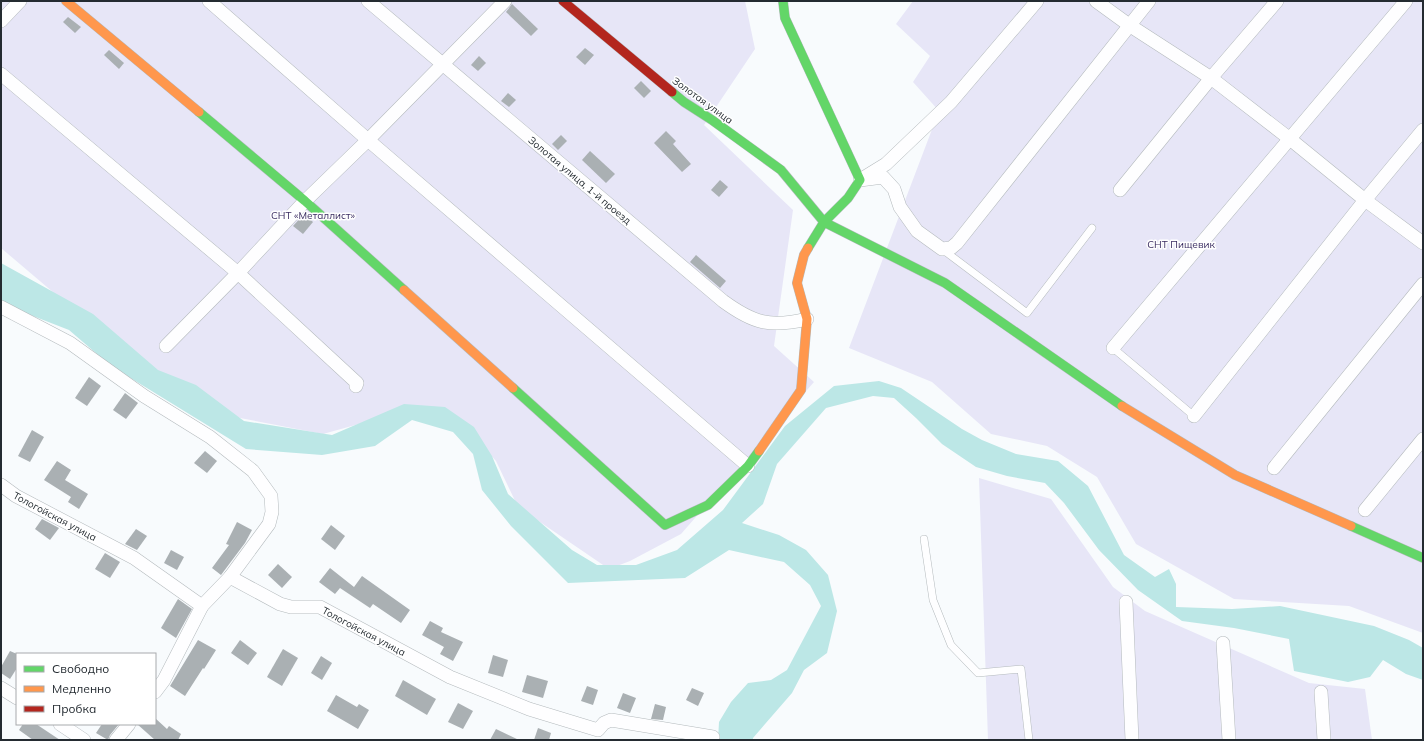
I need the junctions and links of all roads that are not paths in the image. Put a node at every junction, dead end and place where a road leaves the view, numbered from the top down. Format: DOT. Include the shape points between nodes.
graph roads {
  1 [pos="20,1"];
  2 [pos="66,1"];
  3 [pos="209,1"];
  4 [pos="368,1"];
  5 [pos="505,1"];
  6 [pos="563,1"];
  7 [pos="783,1"];
  8 [pos="1037,1"];
  9 [pos="1096,1"];
  10 [pos="1149,1"];
  11 [pos="1277,1"];
  12 [pos="1406,1"];
  13 [pos="1,21"];
  14 [pos="1129,25"];
  15 [pos="443,64"];
  16 [pos="1,74"];
  17 [pos="1211,78"];
  18 [pos="1423,130"];
  19 [pos="1290,139"];
  20 [pos="368,140"];
  21 [pos="860,180"];
  22 [pos="1120,190"];
  23 [pos="1365,200"];
  24 [pos="305,202"];
  25 [pos="824,222"];
  26 [pos="1092,228"];
  27 [pos="1423,243"];
  28 [pos="942,249"];
  29 [pos="238,273"];
  30 [pos="1423,284"];
  31 [pos="1,307"];
  32 [pos="807,319"];
  33 [pos="166,346"];
  34 [pos="1113,348"];
  35 [pos="356,386"];
  36 [pos="1194,416"];
  37 [pos="1423,439"];
  38 [pos="748,466"];
  39 [pos="1274,468"];
  40 [pos="1,485"];
  41 [pos="1365,510"];
  42 [pos="924,539"];
  43 [pos="1423,558"];
  44 [pos="230,577"];
  45 [pos="1126,602"];
  46 [pos="202,606"];
  47 [pos="1223,643"];
  48 [pos="1,688"];
  49 [pos="156,691"];
  50 [pos="1321,692"];
  51 [pos="16,697"];
  52 [pos="62,725"];
  53 [pos="128,725"];
  54 [pos="600,735"];
  55 [pos="713,737"];
  56 [pos="84,740"];
  57 [pos="116,740"];
  58 [pos="1029,740"];
  59 [pos="1132,740"];
  60 [pos="1230,740"];
  61 [pos="1324,740"];
  1 -- 13 [label="street"];
  2 -- 24 [label="street"];
  3 -- 20 [label="street"];
  4 -- 15 [label="street, Золотая улица, 1-й проезд"];
  5 -- 15 [label="street"];
  6 -- 25 [label="street, Золотая улица" via="684,102 781,170"];
  7 -- 21 [label="street" via="785,18"];
  8 -- 21 [label="street" via="951,102 886,164"];
  9 -- 14 [label="street"];
  10 -- 14 [label="street"];
  11 -- 17 [label="street"];
  12 -- 19 [label="street"];
  14 -- 17 [label="street"];
  14 -- 28 [label="street" via="957,243 951,248"];
  15 -- 20 [label="street"];
  15 -- 32 [label="street, Золотая улица, 1-й проезд" via="740,314 776,323"];
  16 -- 29 [label="street"];
  17 -- 19 [label="street"];
  17 -- 22 [label="street"];
  18 -- 23 [label="street"];
  19 -- 23 [label="street"];
  19 -- 34 [label="street"];
  20 -- 24 [label="street"];
  20 -- 38 [label="street"];
  21 -- 25 [label="street" via="848,198"];
  21 -- 28 [label="street" via="883,177 894,189 900,207 917,231"];
  23 -- 27 [label="street"];
  23 -- 36 [label="street"];
  24 -- 29 [label="street"];
  24 -- 38 [label="street" via="665,525 708,505"];
  25 -- 32 [label="street" via="804,255 797,283"];
  25 -- 43 [label="street" via="945,283 1129,411 1235,475"];
  26 -- 28 [label="lane" via="1027,313"];
  29 -- 33 [label="street"];
  29 -- 35 [label="street" via="357,383"];
  30 -- 39 [label="street"];
  31 -- 44 [label="street" via="70,342 144,396 210,437 253,471 271,496 272,512 269,524"];
  32 -- 38 [label="street" via="801,390"];
  34 -- 36 [label="lane"];
  37 -- 41 [label="street"];
  40 -- 46 [label="street, Тологойская улица" via="16,496 134,558"];
  42 -- 58 [label="lane" via="934,600 951,645 978,672 1021,669"];
  44 -- 46 [label="street"];
  44 -- 54 [label="street, Тологойская улица" via="280,604 291,607 320,607 450,676"];
  45 -- 59 [label="street"];
  46 -- 49 [label="street"];
  47 -- 60 [label="street"];
  48 -- 51 [label="street"];
  50 -- 61 [label="street"];
  52 -- 56 [label="street"];
  53 -- 57 [label="street"];
  54 -- 55 [label="street, Тологойская улица" via="604,723 611,720"];
}
